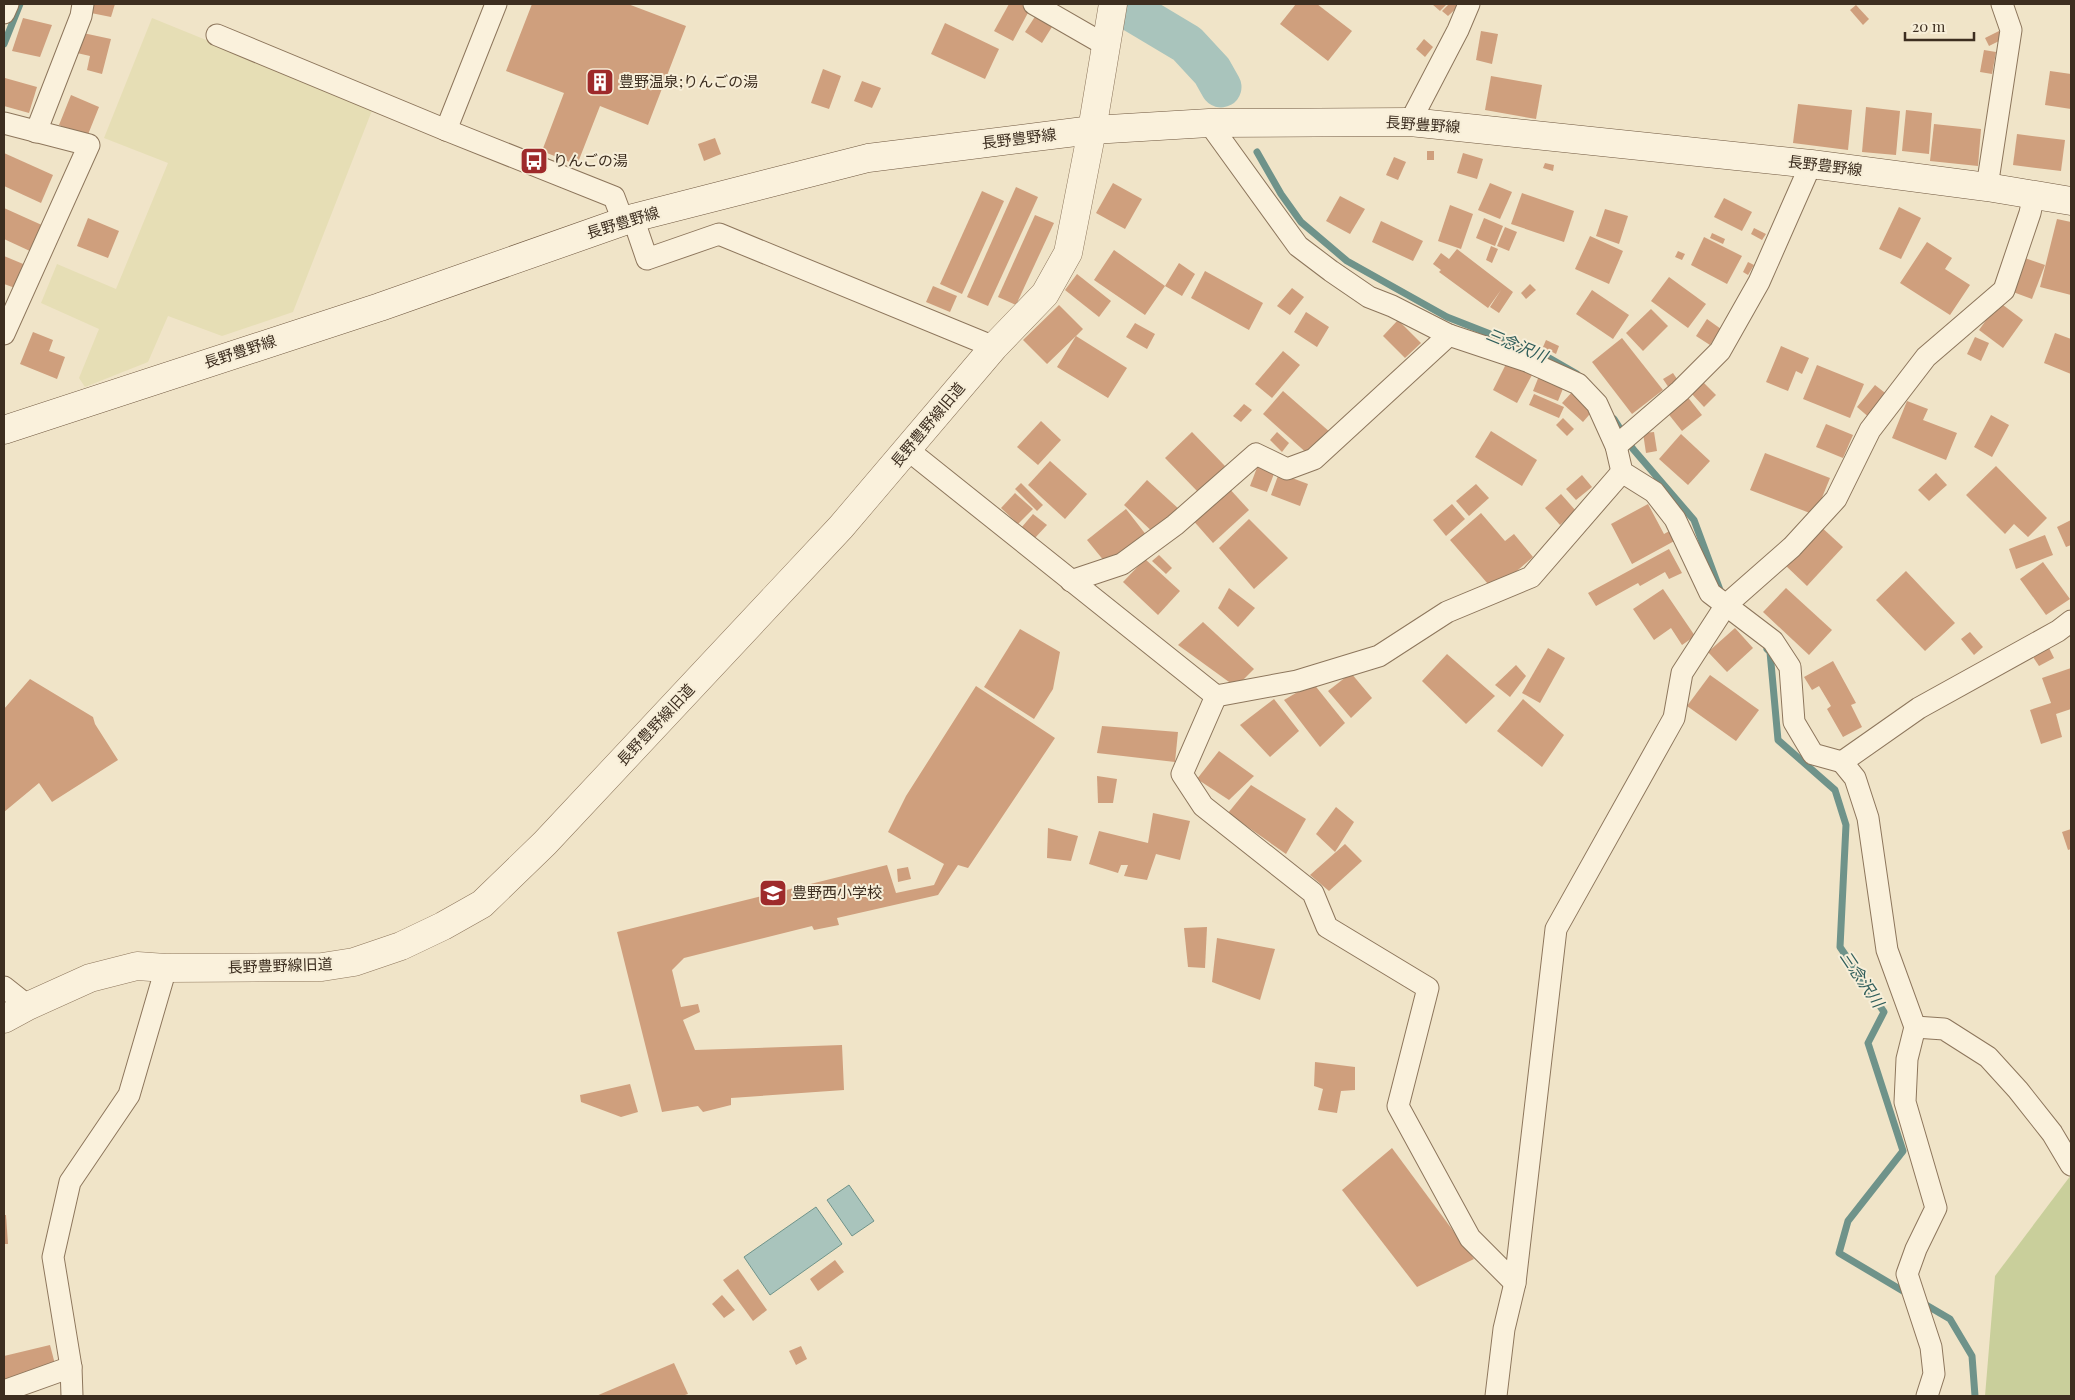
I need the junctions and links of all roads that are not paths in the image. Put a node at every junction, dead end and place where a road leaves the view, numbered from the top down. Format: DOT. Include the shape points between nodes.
graph roads {
  1 [pos="83,4"];
  2 [pos="496,4"];
  3 [pos="1034,4"];
  4 [pos="1469,4"];
  5 [pos="2002,4"];
  6 [pos="1110,26"];
  7 [pos="217,35"];
  8 [pos="1410,122"];
  9 [pos="4,123"];
  10 [pos="1209,123"];
  11 [pos="446,130"];
  12 [pos="1092,130"];
  13 [pos="36,132"];
  14 [pos="1811,164"];
  15 [pos="1987,187"];
  16 [pos="2034,194"];
  17 [pos="2071,201"];
  18 [pos="628,220"];
  19 [pos="4,334"];
  20 [pos="1449,335"];
  21 [pos="994,347"];
  22 [pos="4,430"];
  23 [pos="1623,440"];
  24 [pos="908,450"];
  25 [pos="1622,472"];
  26 [pos="1071,581"];
  27 [pos="1726,605"];
  28 [pos="2071,621"];
  29 [pos="1216,696"];
  30 [pos="1842,762"];
  31 [pos="166,968"];
  32 [pos="4,987"];
  33 [pos="28,1006"];
  34 [pos="4,1019"];
  35 [pos="1915,1026"];
  36 [pos="2071,1165"];
  37 [pos="1515,1283"];
  38 [pos="71,1367"];
  39 [pos="4,1391"];
  40 [pos="72,1396"];
  41 [pos="1496,1396"];
  42 [pos="1928,1396"];
  1 -- 13 [label="street"];
  2 -- 11 [label="street"];
  3 -- 6 [label="street"];
  4 -- 8 [label="street"];
  5 -- 15 [label="street" via="2011,30"];
  6 -- 12 [label="main road, 長野豊野線旧道"];
  7 -- 11 [label="street"];
  8 -- 10 [label="main road, 長野豊野線"];
  8 -- 14 [label="main road, 長野豊野線"];
  9 -- 13 [label="street"];
  10 -- 12 [label="main road, 長野豊野線"];
  10 -- 20 [label="street" via="1298,246 1369,297"];
  11 -- 18 [label="street" via="614,197"];
  12 -- 18 [label="main road, 長野豊野線" via="868,158"];
  12 -- 21 [label="main road, 長野豊野線旧道" via="1068,252 1046,294"];
  13 -- 19 [label="street" via="89,145"];
  14 -- 15 [label="main road, 長野豊野線"];
  14 -- 23 [label="street" via="1759,282 1720,351"];
  15 -- 16 [label="main road, 長野豊野線"];
  16 -- 17 [label="main road, 長野豊野線"];
  16 -- 27 [label="street" via="2004,290 1926,357 1870,430 1836,499 1792,547"];
  18 -- 21 [label="street" via="647,259 718,234"];
  18 -- 22 [label="main road, 長野豊野線" via="389,304"];
  20 -- 23 [label="street" via="1527,361 1578,384"];
  20 -- 26 [label="street" via="1314,459 1287,468 1256,454 1175,525 1122,564"];
  21 -- 24 [label="main road, 長野豊野線旧道"];
  23 -- 25 [label="street"];
  24 -- 26 [label="street"];
  24 -- 31 [label="main road, 長野豊野線旧道" via="546,843 482,904 401,946 354,962 322,967"];
  25 -- 27 [label="street" via="1654,492 1675,519 1710,594"];
  25 -- 29 [label="street" via="1531,577 1447,612 1379,656 1297,681"];
  26 -- 29 [label="street"];
  27 -- 30 [label="street" via="1773,641 1790,666 1794,722 1813,754"];
  27 -- 37 [label="street" via="1682,673 1674,718 1556,929"];
  28 -- 30 [label="street" via="1919,708"];
  29 -- 37 [label="street" via="1182,774 1203,806 1313,893 1327,927 1428,988 1398,1106 1470,1238"];
  30 -- 35 [label="street" via="1855,778 1868,818 1887,950"];
  31 -- 33 [label="main road, 長野豊野線旧道" via="137,966 90,978"];
  31 -- 38 [label="street" via="129,1095 70,1182 53,1257"];
  32 -- 33 [label="street"];
  33 -- 34 [label="main road, 長野豊野線旧道"];
  35 -- 36 [label="street" via="1944,1029 1988,1057 2052,1133"];
  35 -- 42 [label="street" via="1907,1059 1905,1102 1936,1208 1907,1274 1931,1347 1934,1374"];
  37 -- 41 [label="street" via="1504,1329"];
  38 -- 39 [label="street"];
  38 -- 40 [label="street"];
}
